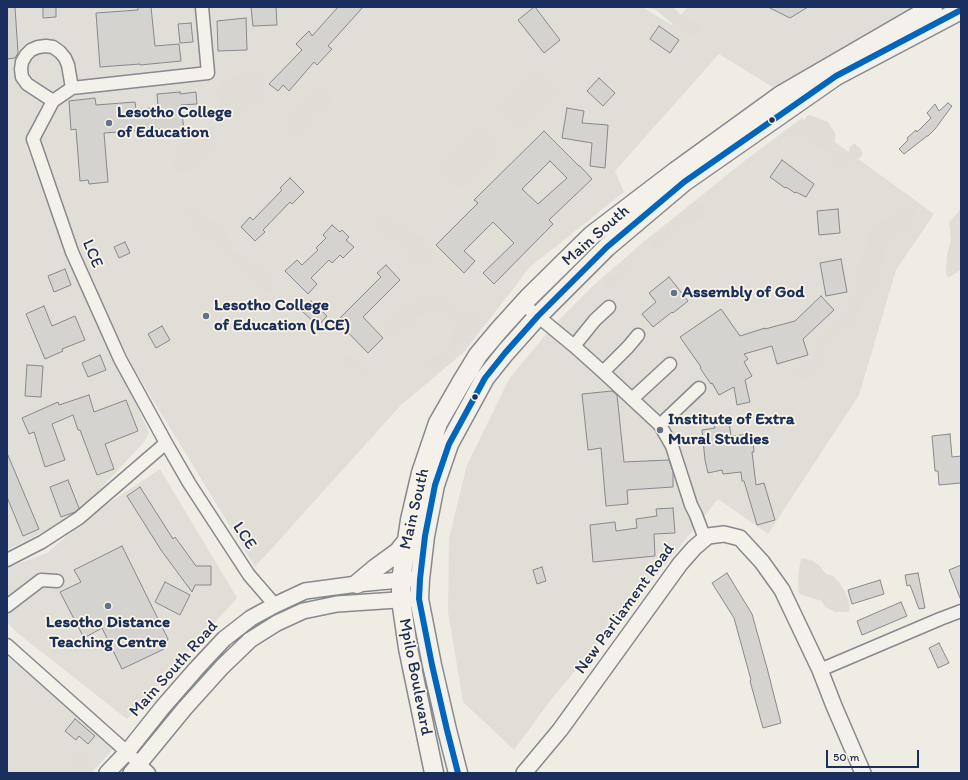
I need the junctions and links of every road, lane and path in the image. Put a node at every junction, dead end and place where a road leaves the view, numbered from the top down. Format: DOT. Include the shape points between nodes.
graph roads {
  1 [pos="202,7"];
  2 [pos="933,7"];
  3 [pos="960,10"];
  4 [pos="72,88"];
  5 [pos="53,101"];
  6 [pos="523,304"];
  7 [pos="609,307"];
  8 [pos="538,316"];
  9 [pos="638,335"];
  10 [pos="574,346"];
  11 [pos="670,364"];
  12 [pos="603,372"];
  13 [pos="699,388"];
  14 [pos="632,399"];
  15 [pos="660,425"];
  16 [pos="166,442"];
  17 [pos="705,539"];
  18 [pos="406,542"];
  19 [pos="7,560"];
  20 [pos="420,579"];
  21 [pos="401,580"];
  22 [pos="57,581"];
  23 [pos="357,584"];
  24 [pos="419,599"];
  25 [pos="400,600"];
  26 [pos="275,605"];
  27 [pos="7,606"];
  28 [pos="961,611"];
  29 [pos="7,645"];
  30 [pos="820,670"];
  31 [pos="127,752"];
  32 [pos="140,770"];
  33 [pos="108,773"];
  34 [pos="434,773"];
  35 [pos="458,773"];
  36 [pos="524,773"];
  37 [pos="863,773"];
  1 -- 4 [label="street, LCE" via="208,73"];
  2 -- 6 [label="highway, Main South" via="781,95 592,235"];
  3 -- 8 [label="highway, Main South" via="836,76 684,182 607,247"];
  4 -- 5 [label="street, LCE"];
  4 -- 5 [label="street" via="68,65 60,52 46,46 38,46 31,50 22,62 22,77 27,84"];
  5 -- 16 [label="street, LCE" via="33,139 72,252 120,359"];
  6 -- 8 [label="street"];
  6 -- 18 [label="highway, Main South" via="478,356 438,423 421,473"];
  7 -- 10 [label="street"];
  8 -- 10 [label="street"];
  8 -- 20 [label="highway, Main South" via="485,378 449,444 435,485"];
  9 -- 12 [label="street"];
  10 -- 12 [label="street"];
  11 -- 14 [label="street"];
  12 -- 14 [label="street"];
  13 -- 15 [label="street"];
  14 -- 15 [label="street"];
  15 -- 17 [label="street" via="672,446"];
  16 -- 19 [label="street" via="79,518 42,542"];
  16 -- 26 [label="street, LCE" via="189,483 249,575"];
  17 -- 30 [label="main road, New Parliament Road" via="708,536 724,534 740,538 762,562 782,590"];
  17 -- 36 [label="main road, New Parliament Road" via="680,564 560,730"];
  18 -- 21 [label="highway, Main South"];
  18 -- 23 [label="highway" via="398,552"];
  20 -- 21 [label="main road, Main South Road"];
  20 -- 24 [label="highway, Mpilo Boulevard"];
  21 -- 23 [label="main road, Main South Road"];
  21 -- 25 [label="highway, Mpilo Boulevard"];
  22 -- 27 [label="street" via="41,580"];
  23 -- 26 [label="main road, Main South Road" via="306,591"];
  24 -- 25 [label="main road, Main South Road"];
  24 -- 35 [label="highway, Mpilo Boulevard"];
  25 -- 32 [label="main road, Main South Road" via="337,604 303,611 276,623 250,640 222,668 185,708"];
  25 -- 34 [label="highway, Mpilo Boulevard"];
  26 -- 31 [label="main road, Main South Road" via="251,618 224,640 162,708"];
  28 -- 30 [label="street"];
  29 -- 31 [label="street"];
  30 -- 37 [label="main road, New Parliament Road"];
  31 -- 32 [label="street"];
  31 -- 33 [label="main road, Main South Road"];
}
